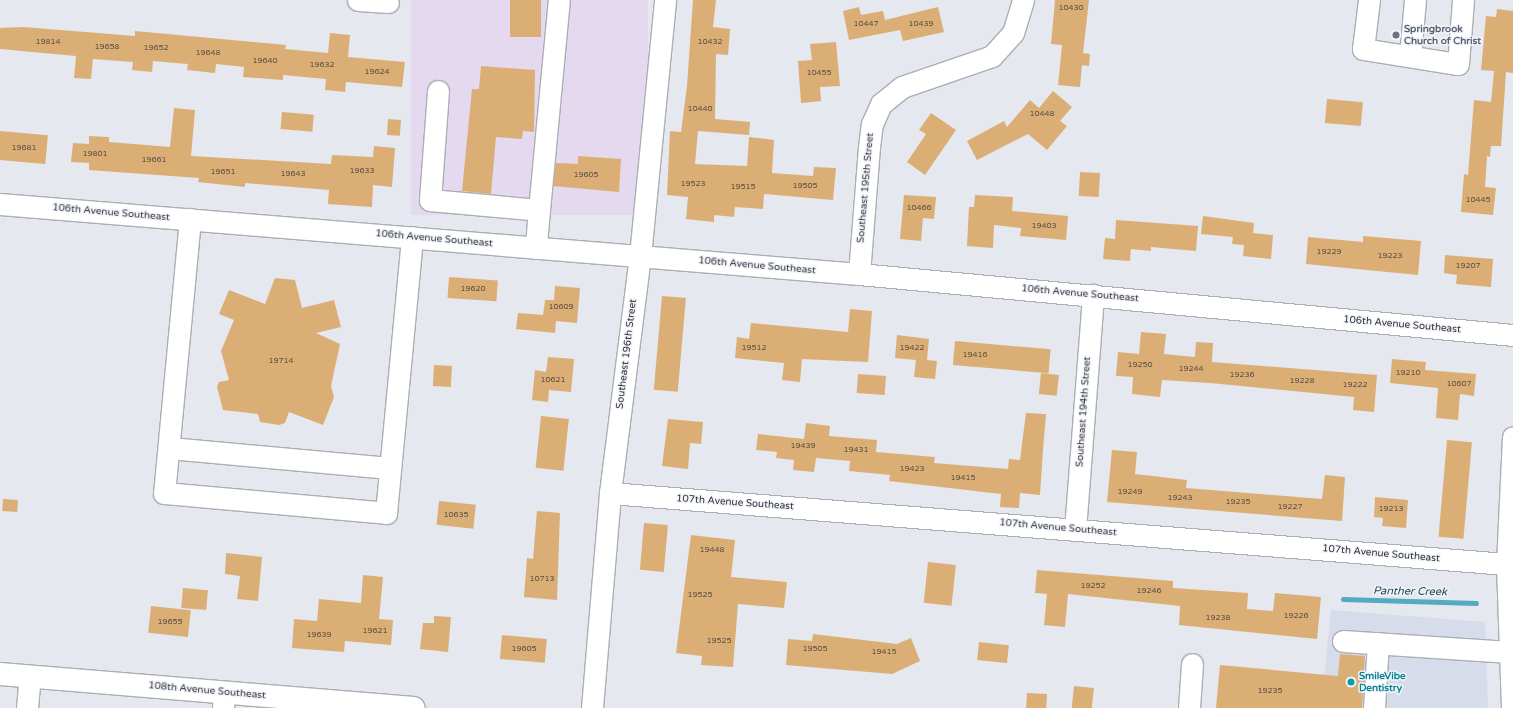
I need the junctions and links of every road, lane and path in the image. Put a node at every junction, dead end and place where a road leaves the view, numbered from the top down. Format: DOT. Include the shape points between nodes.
graph roads {
  1 [pos="358,0"];
  2 [pos="559,0"];
  3 [pos="665,0"];
  4 [pos="1023,0"];
  5 [pos="1369,0"];
  6 [pos="1415,0"];
  7 [pos="1464,0"];
  8 [pos="388,2"];
  9 [pos="1410,56"];
  10 [pos="438,91"];
  11 [pos="0,204"];
  12 [pos="539,210"];
  13 [pos="190,219"];
  14 [pos="412,237"];
  15 [pos="536,248"];
  16 [pos="640,256"];
  17 [pos="859,274"];
  18 [pos="1093,295"];
  19 [pos="1513,335"];
  20 [pos="1513,437"];
  21 [pos="168,448"];
  22 [pos="390,468"];
  23 [pos="610,493"];
  24 [pos="1075,530"];
  25 [pos="1507,564"];
  26 [pos="1343,641"];
  27 [pos="1378,643"];
  28 [pos="1510,652"];
  29 [pos="1192,664"];
  30 [pos="0,674"];
  31 [pos="30,676"];
  32 [pos="1512,679"];
  33 [pos="223,700"];
  34 [pos="27,708"];
  35 [pos="414,708"];
  36 [pos="592,708"];
  37 [pos="1189,708"];
  38 [pos="1374,708"];
  39 [pos="1512,708"];
  1 -- 8 [label="street"];
  2 -- 12 [label="street"];
  3 -- 16 [label="street, Southeast 196th Street"];
  4 -- 17 [label="street, Southeast 195th Street" via="1020,20 1013,33 992,56 902,87 881,104 872,124 869,147"];
  5 -- 9 [label="street" via="1363,49"];
  6 -- 9 [label="street"];
  7 -- 9 [label="street" via="1458,64"];
  10 -- 12 [label="street" via="430,200"];
  11 -- 13 [label="street, 106th Avenue Southeast"];
  12 -- 15 [label="street"];
  13 -- 14 [label="street, 106th Avenue Southeast"];
  13 -- 21 [label="street"];
  14 -- 15 [label="street, 106th Avenue Southeast"];
  14 -- 22 [label="street"];
  15 -- 16 [label="street, 106th Avenue Southeast"];
  16 -- 17 [label="street, 106th Avenue Southeast"];
  16 -- 23 [label="street, Southeast 196th Street"];
  17 -- 18 [label="street, 106th Avenue Southeast"];
  18 -- 19 [label="street, 106th Avenue Southeast"];
  18 -- 24 [label="street, Southeast 194th Street"];
  20 -- 25 [label="street"];
  21 -- 22 [label="street"];
  21 -- 22 [label="street" via="164,493 172,494 386,513"];
  23 -- 24 [label="street, 107th Avenue Southeast"];
  23 -- 36 [label="street, Southeast 196th Street"];
  24 -- 25 [label="street, 107th Avenue Southeast"];
  25 -- 28 [label="street"];
  26 -- 27 [label="street"];
  27 -- 28 [label="street"];
  27 -- 38 [label="street"];
  28 -- 32 [label="street"];
  29 -- 37 [label="street"];
  30 -- 31 [label="main road, 108th Avenue Southeast"];
  31 -- 33 [label="main road, 108th Avenue Southeast"];
  31 -- 34 [label="street"];
  32 -- 39 [label="street"];
  33 -- 35 [label="main road, 108th Avenue Southeast"];
}
